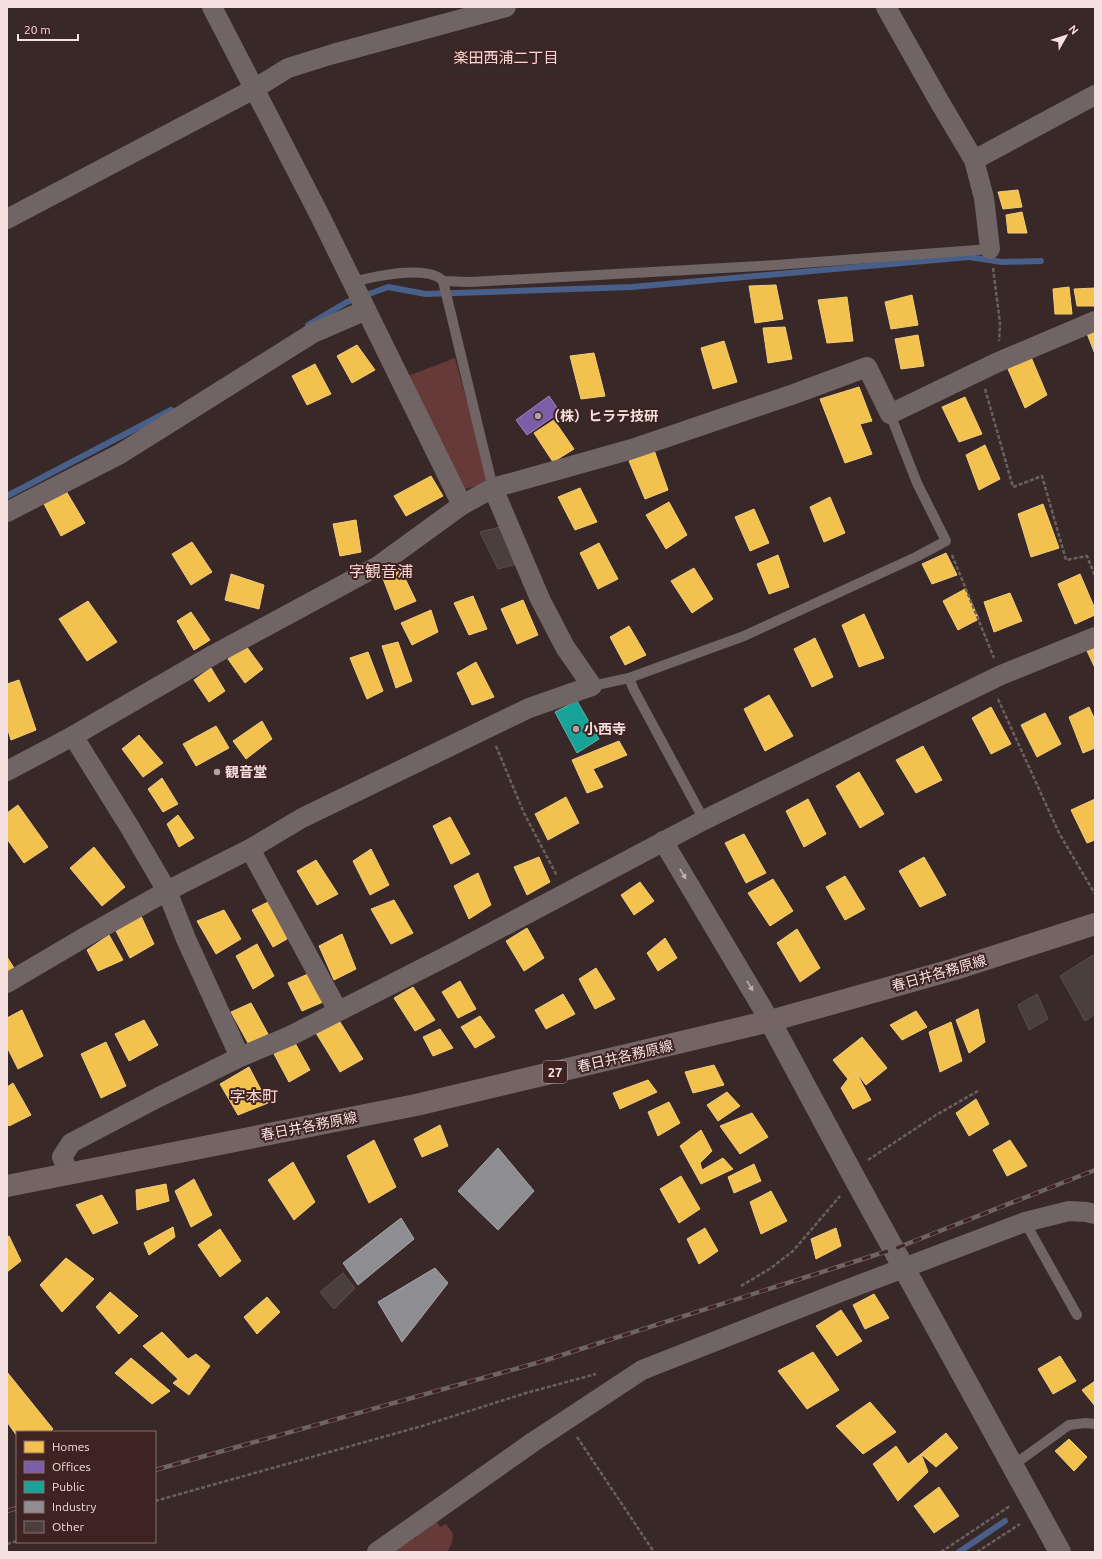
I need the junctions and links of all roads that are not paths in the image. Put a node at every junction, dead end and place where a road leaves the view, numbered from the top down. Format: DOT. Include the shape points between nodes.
graph roads {
  1 [pos="212,7"];
  2 [pos="506,7"];
  3 [pos="886,7"];
  4 [pos="254,89"];
  5 [pos="1095,95"];
  6 [pos="974,160"];
  7 [pos="7,220"];
  8 [pos="990,249"];
  9 [pos="443,281"];
  10 [pos="352,282"];
  11 [pos="366,310"];
  12 [pos="1095,321"];
  13 [pos="890,414"];
  14 [pos="493,488"];
  15 [pos="462,505"];
  16 [pos="7,512"];
  17 [pos="1095,637"];
  18 [pos="629,678"];
  19 [pos="592,686"];
  20 [pos="73,736"];
  21 [pos="7,771"];
  22 [pos="704,820"];
  23 [pos="663,841"];
  24 [pos="250,849"];
  25 [pos="167,891"];
  26 [pos="1095,924"];
  27 [pos="7,983"];
  28 [pos="338,1011"];
  29 [pos="770,1021"];
  30 [pos="240,1057"];
  31 [pos="69,1174"];
  32 [pos="7,1186"];
  33 [pos="1095,1214"];
  34 [pos="1025,1222"];
  35 [pos="904,1268"];
  36 [pos="1077,1315"];
  37 [pos="1095,1424"];
  38 [pos="1012,1466"];
  39 [pos="377,1552"];
  40 [pos="1060,1552"];
  1 -- 4 [label="street"];
  2 -- 4 [label="street" via="288,68"];
  3 -- 6 [label="street"];
  4 -- 7 [label="street"];
  4 -- 10 [label="street"];
  5 -- 6 [label="street"];
  6 -- 8 [label="street" via="984,198"];
  8 -- 9 [label="lane" via="768,266 470,282"];
  9 -- 10 [label="lane" via="440,277 420,273 387,274"];
  9 -- 14 [label="lane"];
  10 -- 11 [label="street"];
  11 -- 15 [label="street"];
  11 -- 16 [label="street" via="314,333 120,454"];
  12 -- 13 [label="street" via="988,367"];
  13 -- 14 [label="street" via="867,367 632,449"];
  13 -- 18 [label="lane" via="917,483 946,541 744,636"];
  14 -- 15 [label="street"];
  14 -- 19 [label="street" via="540,599 566,647"];
  15 -- 20 [label="street" via="378,566 213,655"];
  17 -- 22 [label="street" via="995,678"];
  18 -- 19 [label="lane"];
  18 -- 22 [label="lane"];
  19 -- 24 [label="street" via="529,708 302,818"];
  20 -- 21 [label="street"];
  20 -- 25 [label="street"];
  22 -- 23 [label="street"];
  23 -- 28 [label="street"];
  23 -- 29 [label="street, one-way"];
  24 -- 25 [label="street"];
  24 -- 28 [label="street"];
  25 -- 27 [label="street"];
  25 -- 30 [label="street"];
  26 -- 29 [label="main road, 春日井各務原線 / 27" via="955,969"];
  28 -- 30 [label="street" via="290,1036"];
  29 -- 31 [label="main road, 春日井各務原線 / 27" via="416,1105"];
  29 -- 35 [label="street"];
  30 -- 31 [label="street" via="71,1143 62,1157"];
  31 -- 32 [label="main road, 春日井各務原線 / 27"];
  33 -- 34 [label="street" via="1069,1211"];
  34 -- 35 [label="street"];
  34 -- 36 [label="lane"];
  35 -- 38 [label="street"];
  35 -- 39 [label="street" via="642,1370"];
  37 -- 38 [label="lane" via="1069,1425"];
  38 -- 40 [label="street"];
}
